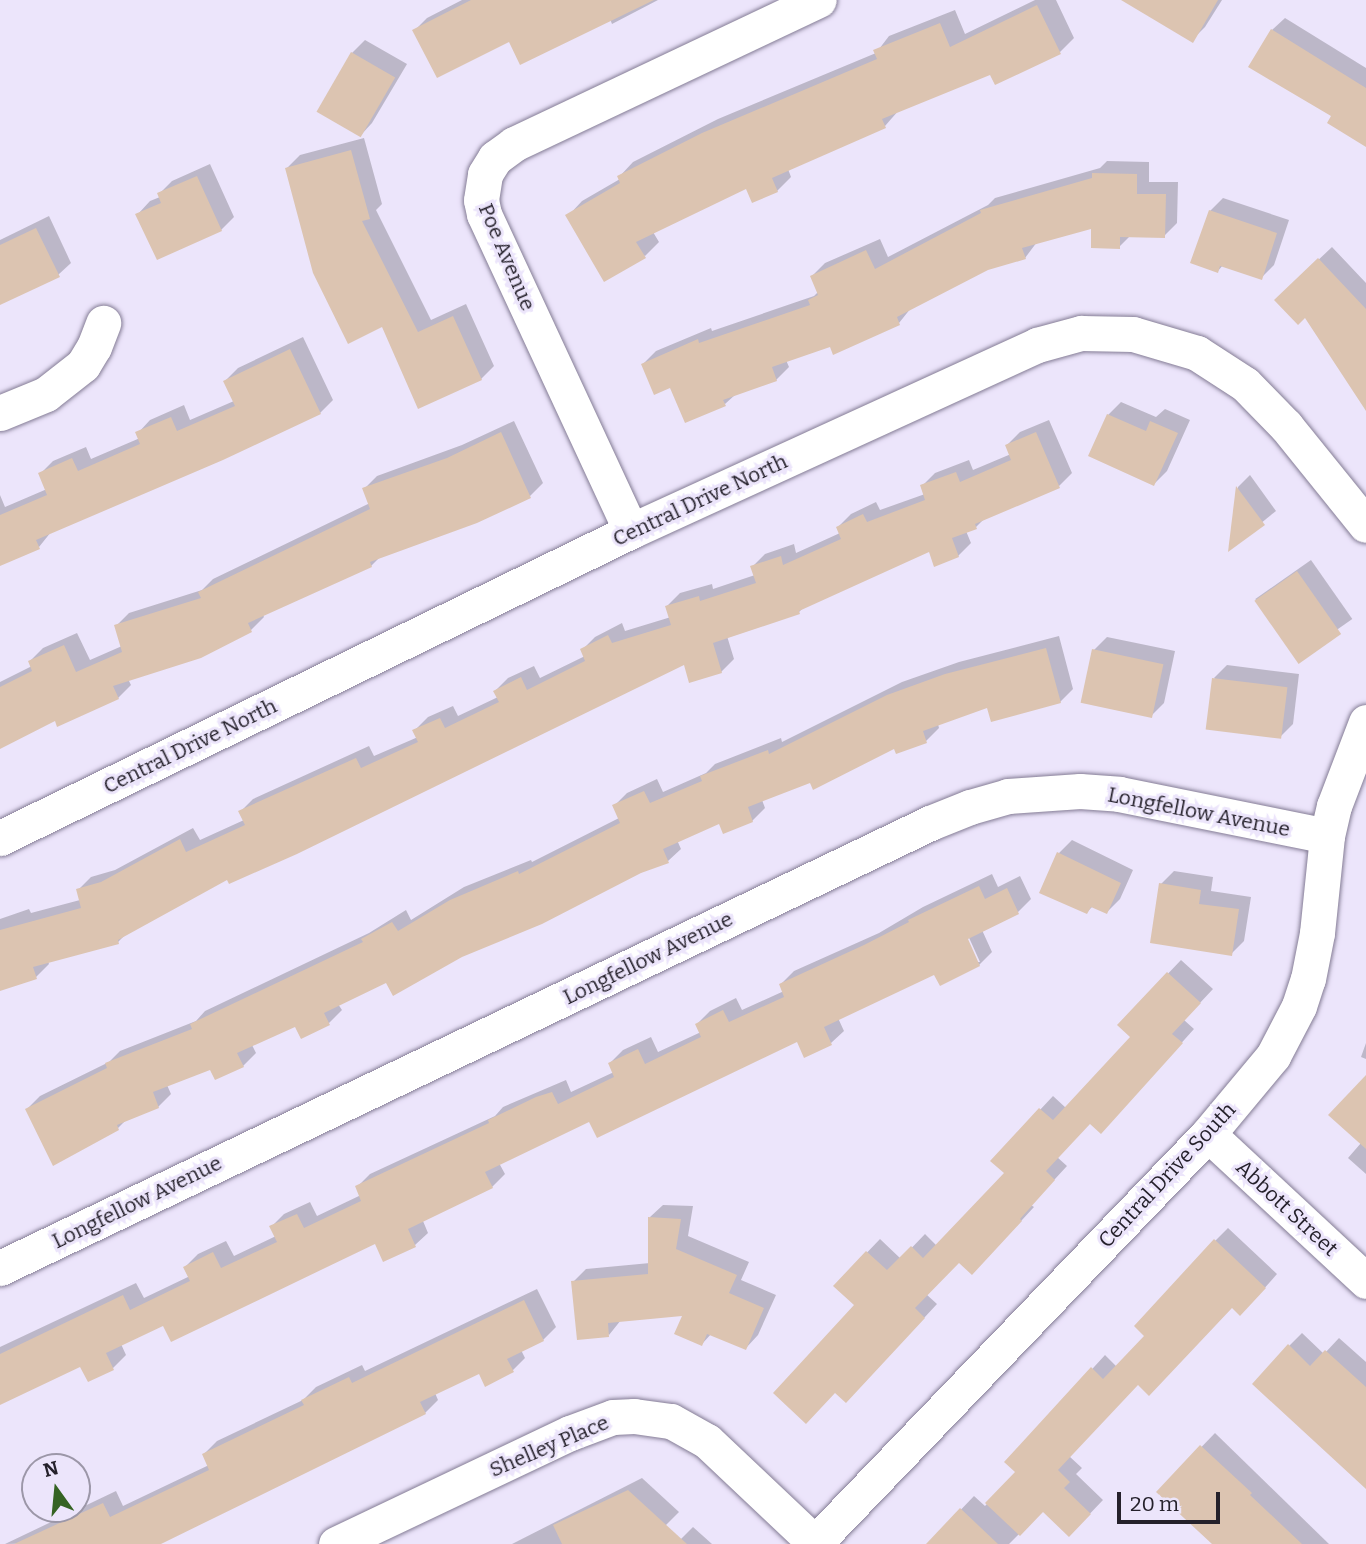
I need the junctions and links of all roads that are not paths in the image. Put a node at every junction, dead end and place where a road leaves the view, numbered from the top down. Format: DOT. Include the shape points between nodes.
graph roads {
  1 [pos="819,0"];
  2 [pos="103,323"];
  3 [pos="0,413"];
  4 [pos="1366,525"];
  5 [pos="631,531"];
  6 [pos="1366,722"];
  7 [pos="1327,836"];
  8 [pos="0,838"];
  9 [pos="1208,1134"];
  10 [pos="0,1268"];
  11 [pos="1366,1281"];
  12 [pos="815,1543"];
  13 [pos="336,1544"];
  1 -- 5 [label="street, Poe Avenue" via="514,144 495,158 485,174 484,214"];
  2 -- 3 [label="street" via="83,365 46,394"];
  4 -- 5 [label="street, Central Drive North" via="1286,426 1245,384 1197,353 1133,334 1081,333 1037,345"];
  5 -- 8 [label="street, Central Drive North"];
  6 -- 7 [label="street, Central Drive South" via="1343,776"];
  7 -- 9 [label="street, Central Drive South" via="1317,933 1299,1006 1273,1056"];
  7 -- 10 [label="street, Longfellow Avenue" via="1119,794 1080,791 1008,796 970,807"];
  9 -- 11 [label="street, Abbott Street"];
  9 -- 12 [label="street, Central Drive South"];
  12 -- 13 [label="street, Shelley Place" via="707,1441 671,1421 634,1416 613,1417 570,1433"];
}
